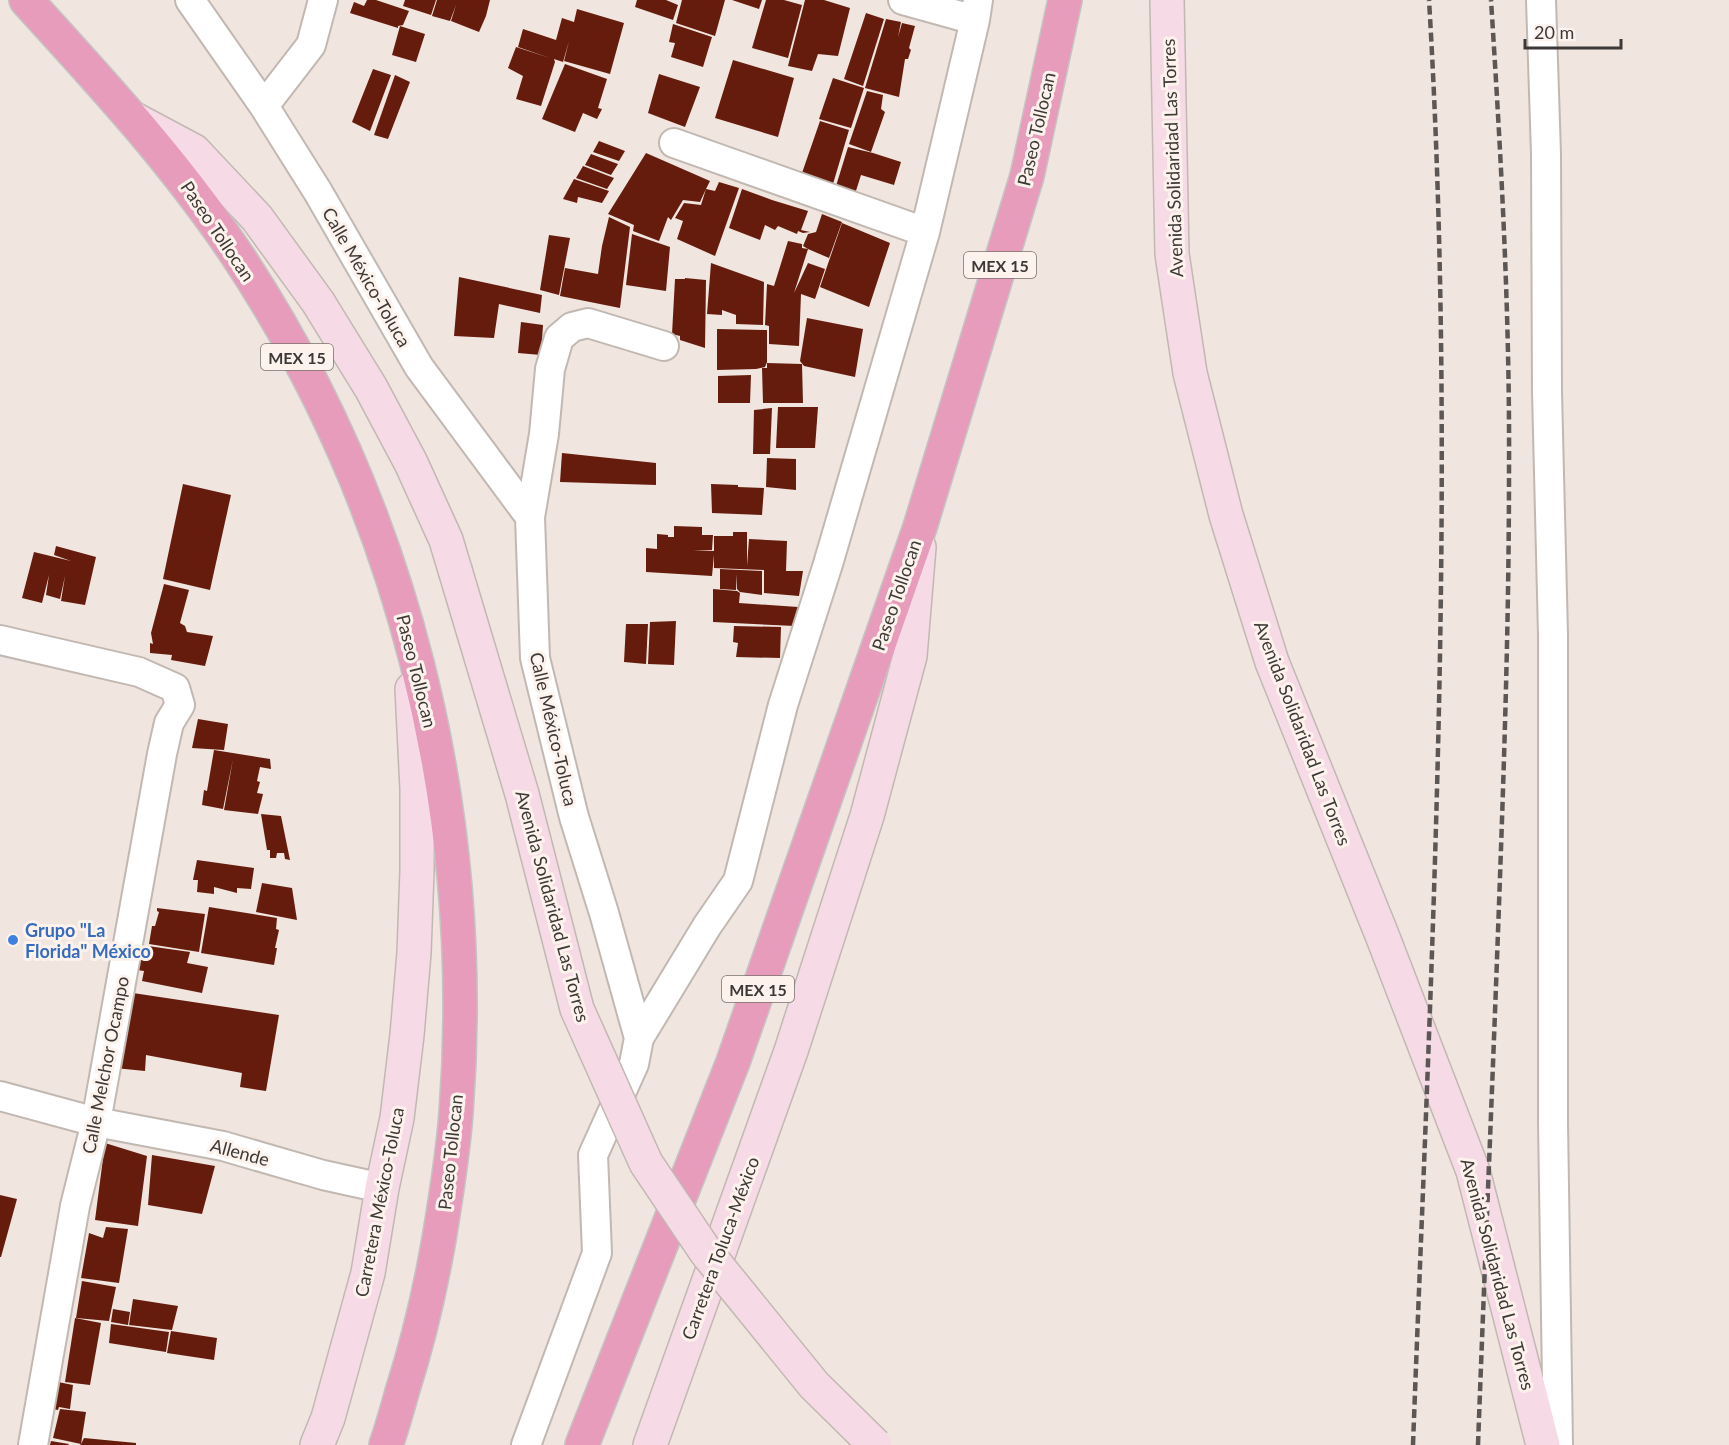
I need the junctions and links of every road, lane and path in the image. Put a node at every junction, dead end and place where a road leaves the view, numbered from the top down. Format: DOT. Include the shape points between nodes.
graph roads {
  1 [pos="26,0"];
  2 [pos="190,0"];
  3 [pos="323,0"];
  4 [pos="903,0"];
  5 [pos="1065,0"];
  6 [pos="1167,0"];
  7 [pos="1541,0"];
  8 [pos="977,10"];
  9 [pos="264,106"];
  10 [pos="134,119"];
  11 [pos="674,144"];
  12 [pos="925,232"];
  13 [pos="664,346"];
  14 [pos="530,517"];
  15 [pos="920,527"];
  16 [pos="407,624"];
  17 [pos="0,640"];
  18 [pos="639,1038"];
  19 [pos="0,1096"];
  20 [pos="96,1122"];
  21 [pos="382,1188"];
  22 [pos="33,1445"];
  23 [pos="317,1445"];
  24 [pos="386,1445"];
  25 [pos="526,1445"];
  26 [pos="582,1445"];
  27 [pos="650,1445"];
  28 [pos="875,1445"];
  29 [pos="1543,1445"];
  30 [pos="1558,1445"];
  1 -- 10 [label="highway, Paseo Tollocan / MEX 15"];
  2 -- 9 [label="street, Calle México-Toluca"];
  3 -- 9 [label="street" via="311,45"];
  4 -- 8 [label="street"];
  5 -- 15 [label="highway, Paseo Tollocan / MEX 15" via="1027,176"];
  6 -- 29 [label="main road, Avenida Solidaridad Las Torres" via="1172,254 1190,373 1226,515 1272,662 1473,1171"];
  7 -- 30 [label="street" via="1552,635"];
  8 -- 12 [label="street"];
  9 -- 14 [label="street, Calle México-Toluca" via="419,367"];
  10 -- 16 [label="highway, Paseo Tollocan / MEX 15" via="234,251 317,393 382,546"];
  10 -- 28 [label="main road, Avenida Solidaridad Las Torres, bridge" via="194,152 257,218 318,302 371,388 446,540 522,794 577,1009 646,1163 706,1252 813,1385"];
  11 -- 12 [label="street"];
  12 -- 18 [label="street" via="832,553 783,705 738,881"];
  13 -- 14 [label="street" via="588,323 572,327 559,338 550,369"];
  14 -- 18 [label="street, Calle México-Toluca" via="535,657 574,816"];
  15 -- 26 [label="highway, Paseo Tollocan / MEX 15" via="733,1062"];
  15 -- 27 [label="main road, Carretera Toluca-México" via="910,656 867,816 790,1051"];
  16 -- 21 [label="main road, Carretera México-Toluca" via="417,789 414,953 397,1118"];
  16 -- 24 [label="highway, Paseo Tollocan / MEX 15" via="430,716 454,867 460,1033 456,1115 434,1267 413,1359"];
  17 -- 20 [label="street, Calle Melchor Ocampo" via="140,672 175,688 180,705 169,723 162,753"];
  18 -- 25 [label="street, Calle México-Toluca" via="634,1064 593,1155 597,1253"];
  19 -- 20 [label="street, Allende"];
  20 -- 21 [label="street, Allende" via="223,1146"];
  20 -- 22 [label="street, Calle Melchor Ocampo" via="75,1206"];
  21 -- 23 [label="main road, Carretera México-Toluca" via="368,1273"];
}
